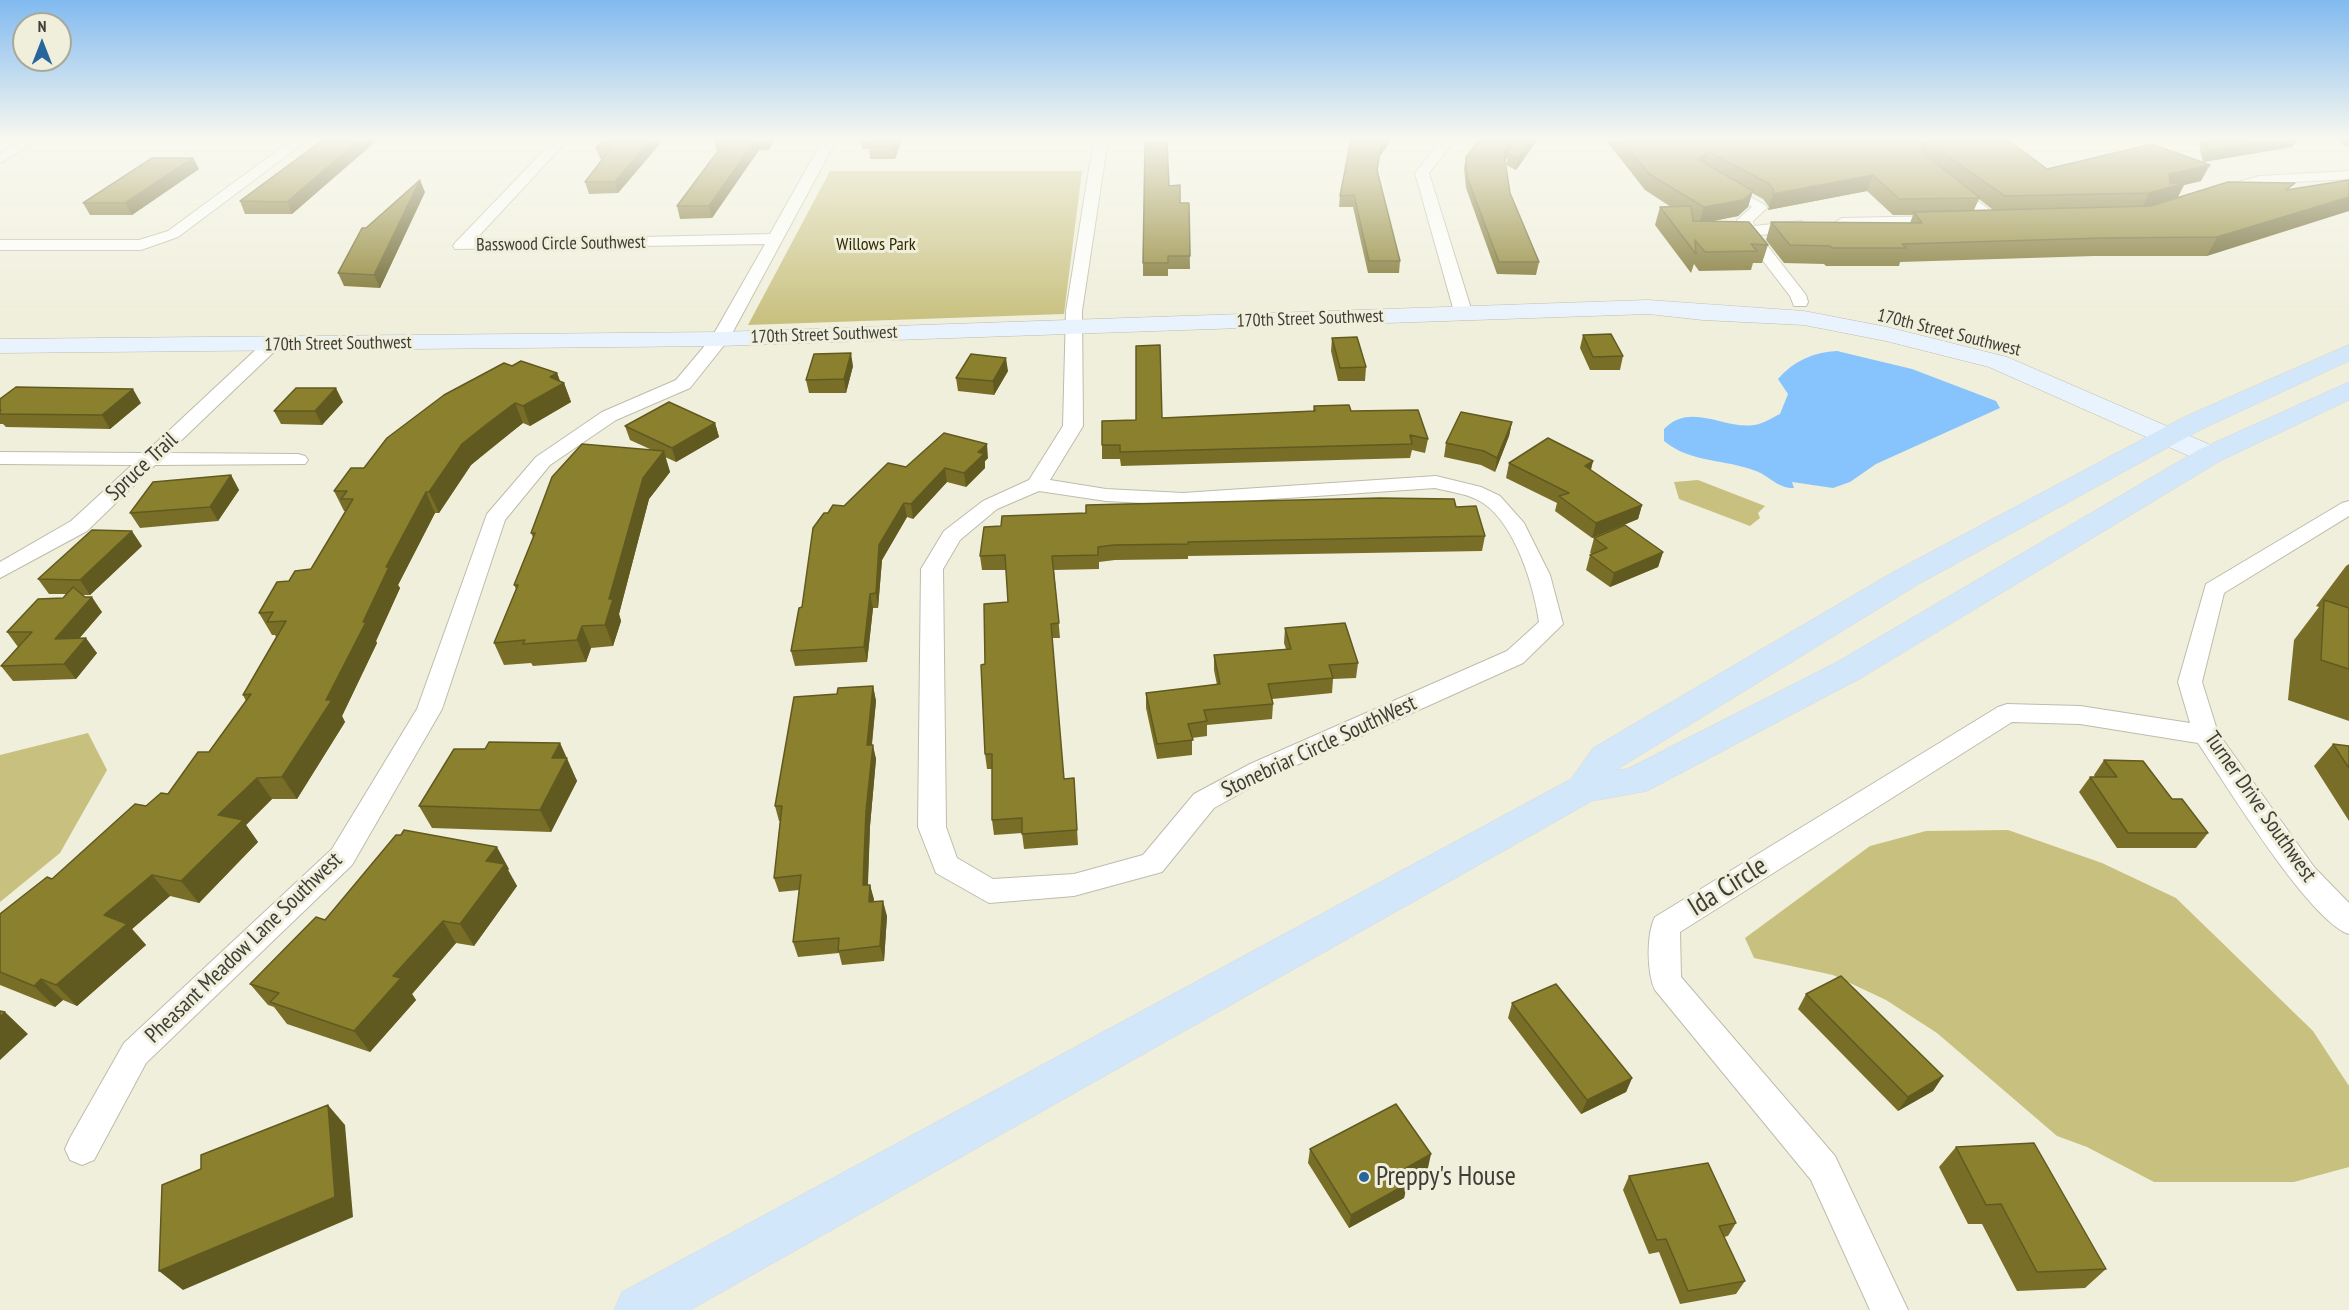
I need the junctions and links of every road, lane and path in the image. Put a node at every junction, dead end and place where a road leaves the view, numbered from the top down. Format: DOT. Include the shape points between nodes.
graph roads {
  1 [pos="219,200"];
  2 [pos="504,200"];
  3 [pos="796,200"];
  4 [pos="1091,200"];
  5 [pos="1430,200"];
  6 [pos="1750,200"];
  7 [pos="1973,200"];
  8 [pos="1748,231"];
  9 [pos="774,239"];
  10 [pos="0,245"];
  11 [pos="1800,302"];
  12 [pos="1648,307"];
  13 [pos="1464,315"];
  14 [pos="1075,327"];
  15 [pos="720,339"];
  16 [pos="0,345"];
  17 [pos="271,345"];
  18 [pos="2349,352"];
  19 [pos="2115,388"];
  20 [pos="2349,390"];
  21 [pos="2175,423"];
  22 [pos="2222,448"];
  23 [pos="0,458"];
  24 [pos="151,459"];
  25 [pos="298,460"];
  26 [pos="1038,484"];
  27 [pos="2349,507"];
  28 [pos="0,571"];
  29 [pos="2206,735"];
  30 [pos="1584,789"];
  31 [pos="2349,922"];
  32 [pos="82,1149"];
  33 [pos="640,1310"];
  34 [pos="1889,1310"];
  1 -- 10 [label="street" via="173,234 141,244"];
  2 -- 9 [label="street, Basswood Circle Southwest" via="461,246"];
  3 -- 9 [label="street, Pheasant Meadow Lane Southwest"];
  4 -- 14 [label="street" via="1074,311"];
  5 -- 13 [label="street"];
  6 -- 8 [label="street" via="1760,208 1745,220"];
  7 -- 8 [label="street" via="2000,220 1820,224"];
  8 -- 11 [label="street"];
  9 -- 15 [label="street, Pheasant Meadow Lane Southwest"];
  11 -- 12 [label="street, 170th Street Southwest" via="1693,297"];
  11 -- 19 [label="street, 170th Street Southwest" via="1907,319 2015,348"];
  12 -- 13 [label="street, 170th Street Southwest"];
  12 -- 21 [label="street, 170th Street Southwest" via="1804,318 1898,337 1998,362"];
  13 -- 14 [label="street, 170th Street Southwest"];
  14 -- 15 [label="street, 170th Street Southwest"];
  14 -- 26 [label="street" via="1073,426"];
  15 -- 17 [label="street, 170th Street Southwest"];
  15 -- 32 [label="street, Pheasant Meadow Lane Southwest" via="683,384 609,416 543,461 495,519 429,709 342,857 135,1053"];
  16 -- 17 [label="street, 170th Street Southwest"];
  17 -- 24 [label="street, Spruce Trail"];
  18 -- 21 [label="main road"];
  20 -- 22 [label="main road"];
  21 -- 22 [label="street, 170th Street Southwest"];
  21 -- 30 [label="main road" via="1606,757"];
  22 -- 30 [label="main road" via="1849,670 1634,781"];
  23 -- 24 [label="street"];
  24 -- 25 [label="street"];
  24 -- 28 [label="street, Spruce Trail" via="78,526"];
  26 -- 26 [label="street, Stonebriar Circle SouthWest" via="1106,495 1183,499 1436,482 1493,499 1515,524 1549,605 1551,624 1515,657 1259,771 1204,801 1152,864 1074,885 989,891 946,865 932,827 932,568 952,536 967,523 990,505"];
  27 -- 29 [label="street, Turner Drive Southwest" via="2214,589 2190,682"];
  29 -- 31 [label="street, Turner Drive Southwest" via="2304,875"];
  29 -- 34 [label="street, Ida Circle" via="2080,715 2007,714 1665,927 1666,981 1824,1168"];
  30 -- 33 [label="main road"];
}
